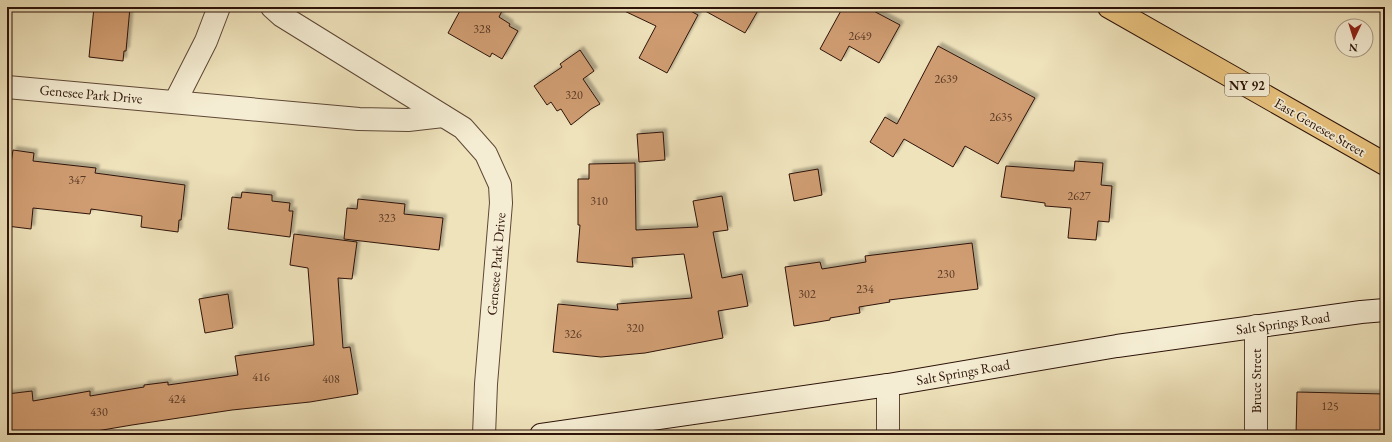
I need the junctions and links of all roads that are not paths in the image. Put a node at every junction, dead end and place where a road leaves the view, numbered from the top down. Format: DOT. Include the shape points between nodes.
graph roads {
  1 [pos="218,7"];
  2 [pos="272,7"];
  3 [pos="1108,7"];
  4 [pos="7,87"];
  5 [pos="175,102"];
  6 [pos="443,116"];
  7 [pos="1385,164"];
  8 [pos="1385,310"];
  9 [pos="1256,326"];
  10 [pos="888,385"];
  11 [pos="484,435"];
  12 [pos="541,435"];
  13 [pos="888,435"];
  14 [pos="1256,435"];
  1 -- 5 [label="street" via="206,41"];
  2 -- 6 [label="street, Genesee Park Drive" via="282,16"];
  3 -- 7 [label="main road, East Genesee Street / NY 92"];
  4 -- 5 [label="street, Genesee Park Drive"];
  5 -- 6 [label="street, Genesee Park Drive" via="359,119 408,120"];
  6 -- 11 [label="street, Genesee Park Drive" via="462,128 486,154 500,185 502,203"];
  8 -- 9 [label="street, Salt Springs Road"];
  9 -- 10 [label="street, Salt Springs Road" via="1117,346"];
  9 -- 14 [label="street, Bruce Street"];
  10 -- 12 [label="street, Salt Springs Road"];
  10 -- 13 [label="street"];
}
